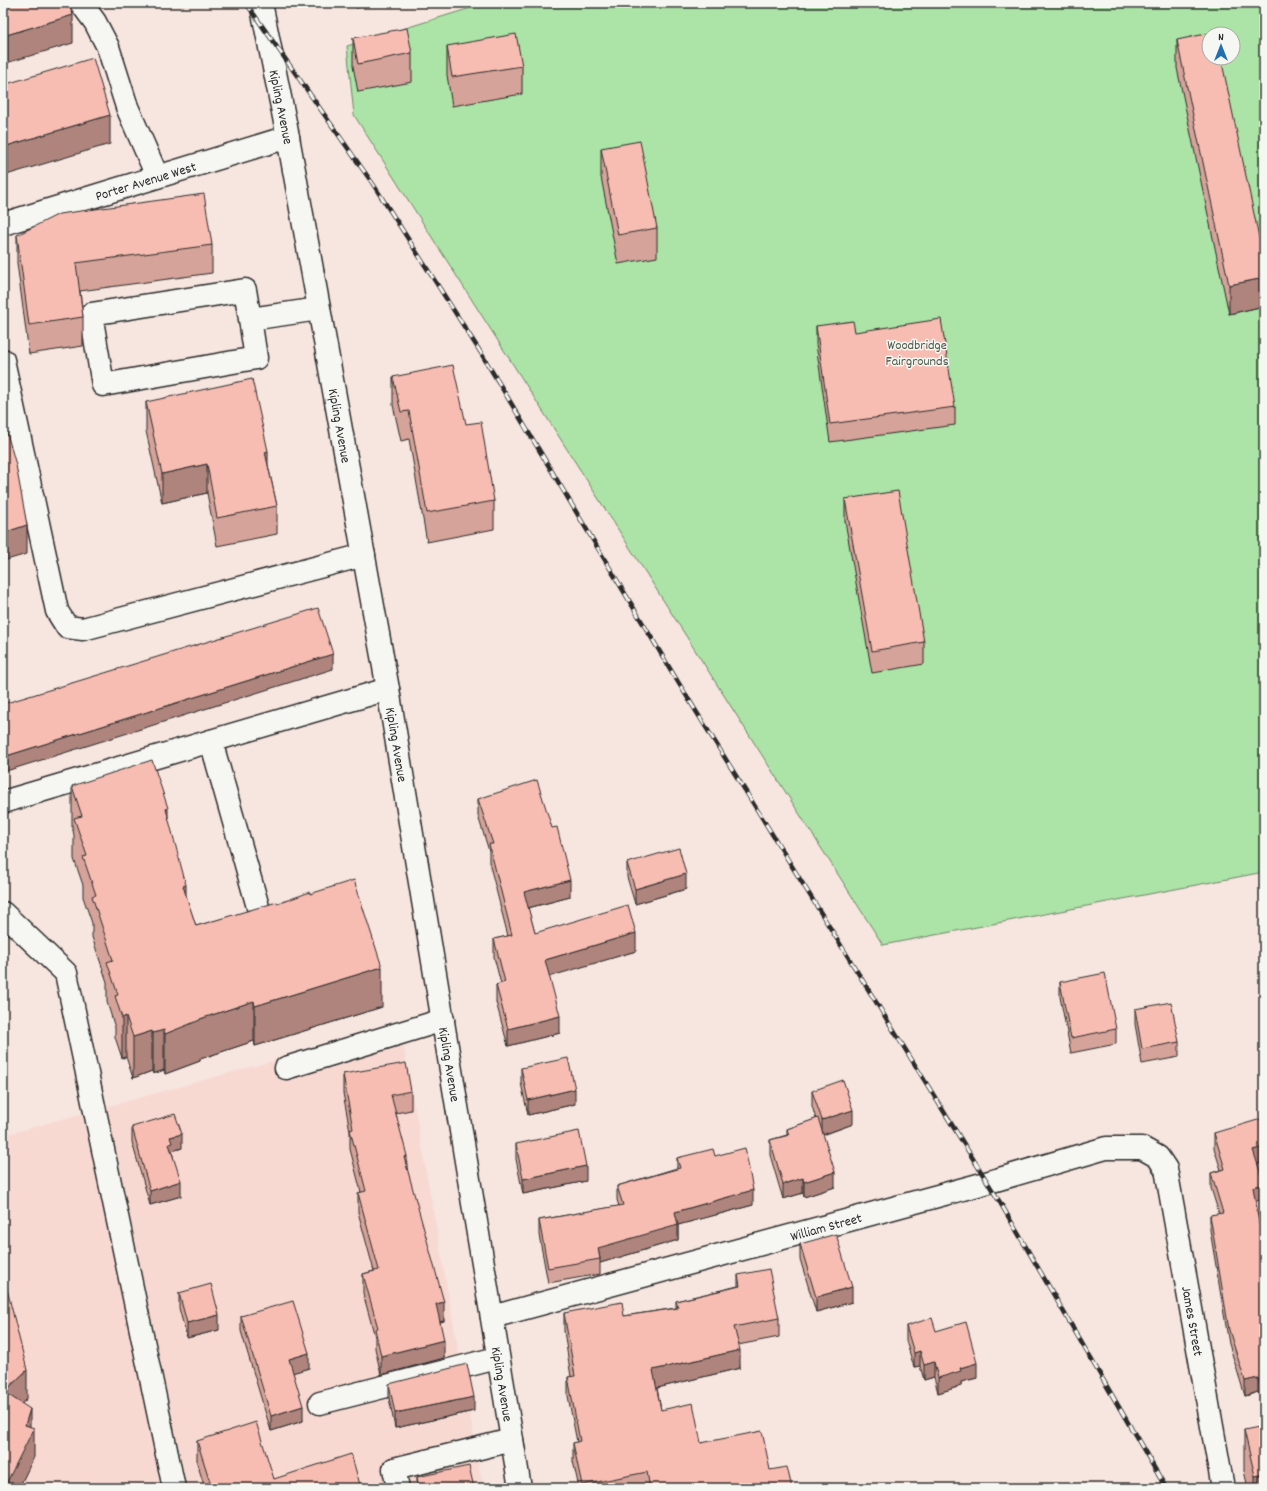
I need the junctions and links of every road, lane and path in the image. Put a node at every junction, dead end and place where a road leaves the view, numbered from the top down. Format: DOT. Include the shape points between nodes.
graph roads {
  1 [pos="80,3"];
  2 [pos="260,3"];
  3 [pos="113,62"];
  4 [pos="91,69"];
  5 [pos="288,137"];
  6 [pos="157,176"];
  7 [pos="3,224"];
  8 [pos="319,309"];
  9 [pos="250,319"];
  10 [pos="3,360"];
  11 [pos="364,555"];
  12 [pos="388,689"];
  13 [pos="210,741"];
  14 [pos="3,802"];
  15 [pos="3,913"];
  16 [pos="260,914"];
  17 [pos="443,1020"];
  18 [pos="286,1068"];
  19 [pos="1158,1157"];
  20 [pos="492,1317"];
  21 [pos="498,1358"];
  22 [pos="320,1403"];
  23 [pos="512,1440"];
  24 [pos="174,1488"];
  25 [pos="398,1488"];
  26 [pos="520,1488"];
  27 [pos="1223,1488"];
  1 -- 3 [label="street" via="95,22"];
  2 -- 5 [label="street, Kipling Avenue"];
  3 -- 4 [label="street"];
  3 -- 6 [label="street" via="127,107"];
  5 -- 6 [label="street, Porter Avenue West"];
  5 -- 8 [label="street, Kipling Avenue"];
  6 -- 7 [label="street, Porter Avenue West"];
  8 -- 9 [label="street"];
  8 -- 11 [label="street, Kipling Avenue"];
  9 -- 9 [label="street" via="245,290 91,314 102,385 256,358"];
  10 -- 11 [label="street" via="57,611 67,627 82,629"];
  11 -- 12 [label="street, Kipling Avenue"];
  12 -- 13 [label="street"];
  12 -- 17 [label="street, Kipling Avenue"];
  13 -- 14 [label="street"];
  13 -- 16 [label="street"];
  15 -- 24 [label="street" via="66,973"];
  17 -- 18 [label="street"];
  17 -- 20 [label="street, Kipling Avenue"];
  19 -- 20 [label="street, William Street" via="1142,1148 1106,1148"];
  19 -- 27 [label="street, James Street" via="1166,1169"];
  20 -- 21 [label="street, Kipling Avenue"];
  21 -- 22 [label="street"];
  21 -- 23 [label="street, Kipling Avenue"];
  23 -- 25 [label="street" via="394,1469"];
  23 -- 26 [label="street, Kipling Avenue"];
}
